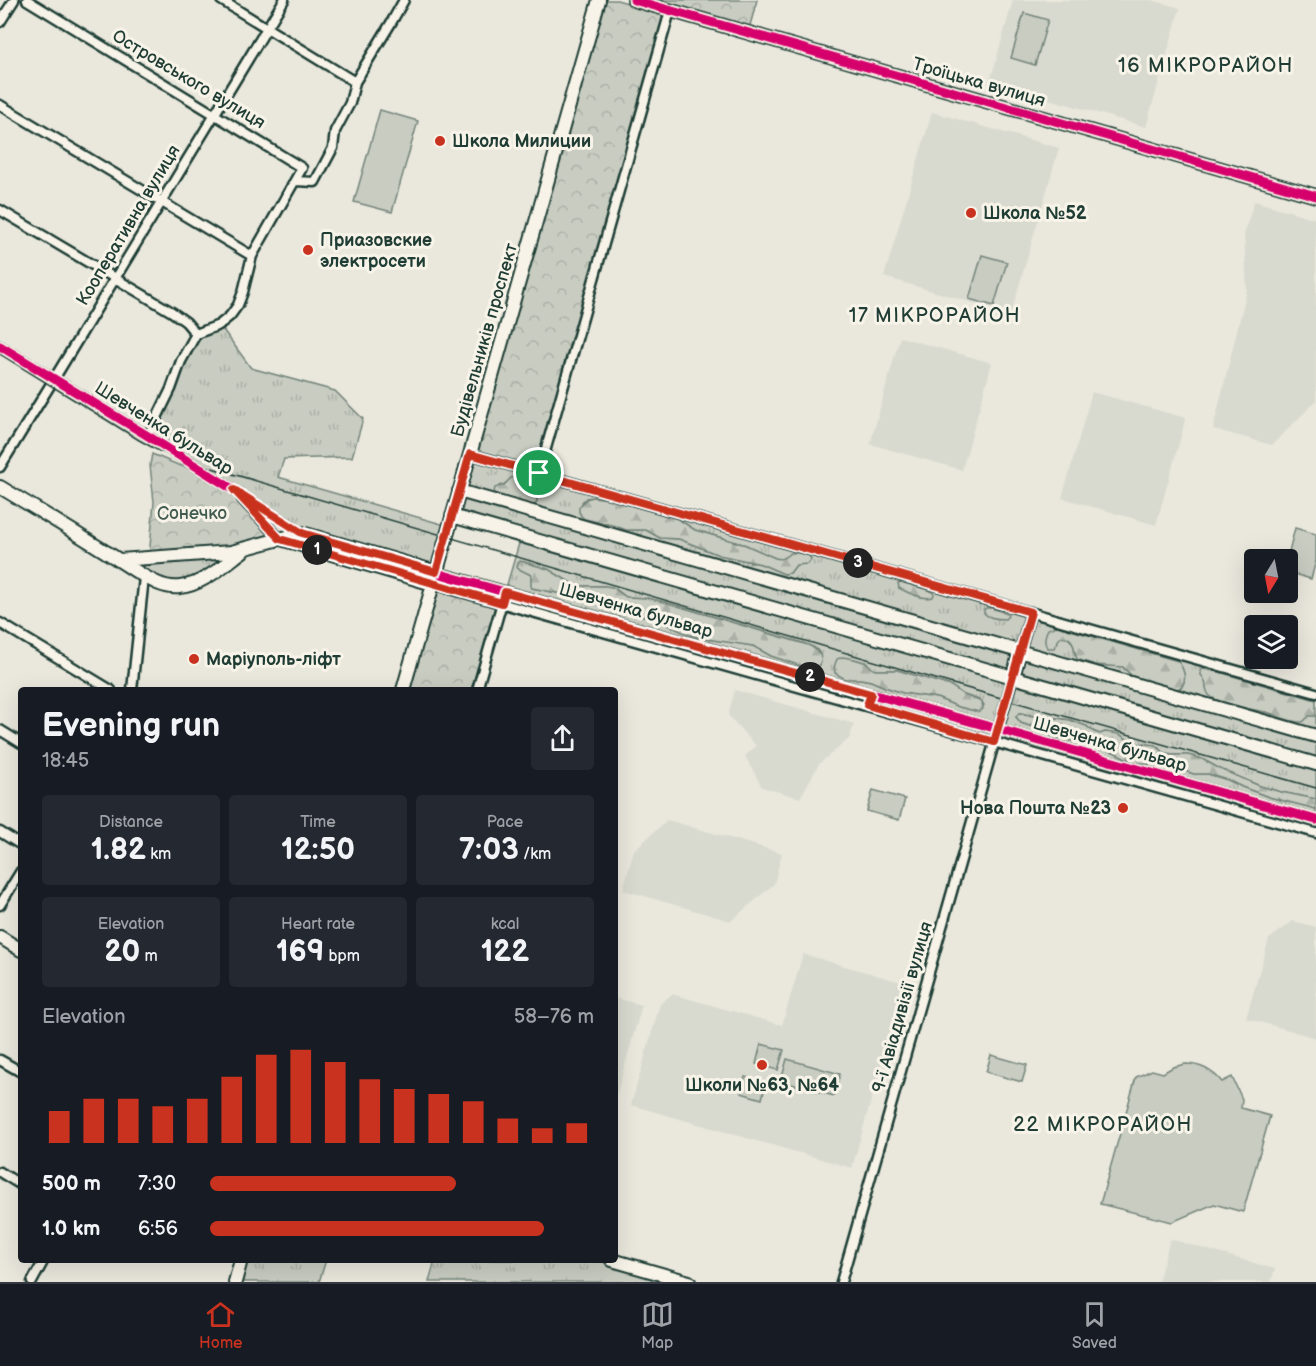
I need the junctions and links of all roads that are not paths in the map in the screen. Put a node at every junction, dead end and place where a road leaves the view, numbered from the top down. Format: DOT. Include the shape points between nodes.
graph roads {
  1 [pos="14,0"];
  2 [pos="27,0"];
  3 [pos="221,0"];
  4 [pos="284,0"];
  5 [pos="404,0"];
  6 [pos="599,0"];
  7 [pos="634,0"];
  8 [pos="670,10"];
  9 [pos="0,22"];
  10 [pos="267,28"];
  11 [pos="355,82"];
  12 [pos="0,105"];
  13 [pos="215,114"];
  14 [pos="295,181"];
  15 [pos="1316,196"];
  16 [pos="162,202"];
  17 [pos="0,210"];
  18 [pos="252,256"];
  19 [pos="116,278"];
  20 [pos="196,334"];
  21 [pos="0,346"];
  22 [pos="54,380"];
  23 [pos="148,436"];
  24 [pos="470,454"];
  25 [pos="0,467"];
  26 [pos="539,473"];
  27 [pos="0,487"];
  28 [pos="234,490"];
  29 [pos="459,491"];
  30 [pos="452,516"];
  31 [pos="302,533"];
  32 [pos="280,539"];
  33 [pos="247,548"];
  34 [pos="120,561"];
  35 [pos="144,577"];
  36 [pos="435,578"];
  37 [pos="505,592"];
  38 [pos="502,603"];
  39 [pos="1031,612"];
  40 [pos="0,623"];
  41 [pos="1020,651"];
  42 [pos="1013,677"];
  43 [pos="106,687"];
  44 [pos="132,687"];
  45 [pos="404,687"];
  46 [pos="478,687"];
  47 [pos="1316,693"];
  48 [pos="871,694"];
  49 [pos="867,705"];
  50 [pos="998,729"];
  51 [pos="0,730"];
  52 [pos="1316,736"];
  53 [pos="18,742"];
  54 [pos="994,742"];
  55 [pos="1316,764"];
  56 [pos="1124,765"];
  57 [pos="1121,777"];
  58 [pos="1316,820"];
  59 [pos="0,832"];
  60 [pos="1316,833"];
  61 [pos="18,843"];
  62 [pos="18,876"];
  63 [pos="0,905"];
  64 [pos="0,937"];
  65 [pos="18,948"];
  66 [pos="0,1060"];
  67 [pos="18,1070"];
  68 [pos="0,1172"];
  69 [pos="18,1183"];
  70 [pos="618,1262"];
  71 [pos="42,1263"];
  72 [pos="240,1263"];
  73 [pos="32,1282"];
  74 [pos="235,1282"];
  75 [pos="689,1282"];
  76 [pos="841,1282"];
  1 -- 9 [label="street"];
  2 -- 13 [label="street, Островського вулиця"];
  3 -- 10 [label="street"];
  4 -- 10 [label="street, Кооперативна вулиця"];
  5 -- 11 [label="street"];
  6 -- 24 [label="main road, Будівельників проспект"];
  7 -- 8 [label="main road, Троїцька вулиця"];
  8 -- 15 [label="main road, Троїцька вулиця"];
  8 -- 26 [label="street"];
  10 -- 11 [label="street"];
  10 -- 13 [label="street, Кооперативна вулиця"];
  11 -- 14 [label="street" via="350,103 335,130 333,148 315,182"];
  12 -- 16 [label="street"];
  13 -- 14 [label="street, Островського вулиця" via="302,168"];
  13 -- 16 [label="street, Кооперативна вулиця"];
  14 -- 18 [label="street"];
  16 -- 18 [label="street"];
  16 -- 19 [label="street, Кооперативна вулиця"];
  17 -- 19 [label="street"];
  18 -- 20 [label="street" via="238,305 219,325"];
  19 -- 20 [label="street" via="172,312"];
  19 -- 22 [label="street, Кооперативна вулиця"];
  20 -- 23 [label="street"];
  21 -- 22 [label="street, Шевченка бульвар"];
  22 -- 23 [label="street, Шевченка бульвар"];
  22 -- 25 [label="street, Кооперативна вулиця"];
  23 -- 28 [label="street, Шевченка бульвар"];
  24 -- 26 [label="street"];
  24 -- 29 [label="main road, Будівельників проспект"];
  26 -- 39 [label="street"];
  27 -- 34 [label="main road"];
  28 -- 31 [label="street, Шевченка бульвар"];
  28 -- 32 [label="street, Шевченка бульвар"];
  29 -- 30 [label="main road, Будівельників проспект"];
  29 -- 41 [label="main road"];
  30 -- 36 [label="main road, Будівельників проспект"];
  30 -- 42 [label="main road, Шевченка бульвар"];
  31 -- 32 [label="main road"];
  31 -- 36 [label="main road, Шевченка бульвар"];
  32 -- 33 [label="main road"];
  32 -- 36 [label="main road, Шевченка бульвар"];
  33 -- 34 [label="main road"];
  33 -- 35 [label="main road" via="209,575 182,587 161,585"];
  34 -- 35 [label="main road"];
  35 -- 44 [label="street"];
  36 -- 37 [label="street, Шевченка бульвар"];
  36 -- 38 [label="street, Шевченка бульвар"];
  36 -- 45 [label="main road, Будівельників проспект"];
  37 -- 38 [label="street"];
  37 -- 48 [label="street, Шевченка бульвар"];
  38 -- 46 [label="street"];
  38 -- 49 [label="street, Шевченка бульвар"];
  39 -- 41 [label="street"];
  39 -- 47 [label="street"];
  40 -- 43 [label="street"];
  41 -- 42 [label="main road"];
  41 -- 52 [label="main road"];
  42 -- 50 [label="street, 9-ї Авіадивізії вулиця"];
  42 -- 55 [label="main road, Шевченка бульвар"];
  48 -- 49 [label="street"];
  48 -- 50 [label="street, Шевченка бульвар"];
  49 -- 54 [label="street, Шевченка бульвар"];
  50 -- 54 [label="street, 9-ї Авіадивізії вулиця"];
  50 -- 56 [label="street, Шевченка бульвар"];
  51 -- 53 [label="street"];
  54 -- 57 [label="street, Шевченка бульвар"];
  54 -- 76 [label="street, 9-ї Авіадивізії вулиця"];
  56 -- 57 [label="street"];
  56 -- 58 [label="street, Шевченка бульвар"];
  57 -- 60 [label="street, Шевченка бульвар"];
  59 -- 61 [label="street"];
  62 -- 63 [label="street"];
  64 -- 65 [label="main road"];
  66 -- 67 [label="street"];
  68 -- 69 [label="street"];
  70 -- 75 [label="main road"];
  71 -- 73 [label="street"];
  72 -- 74 [label="main road"];
}
